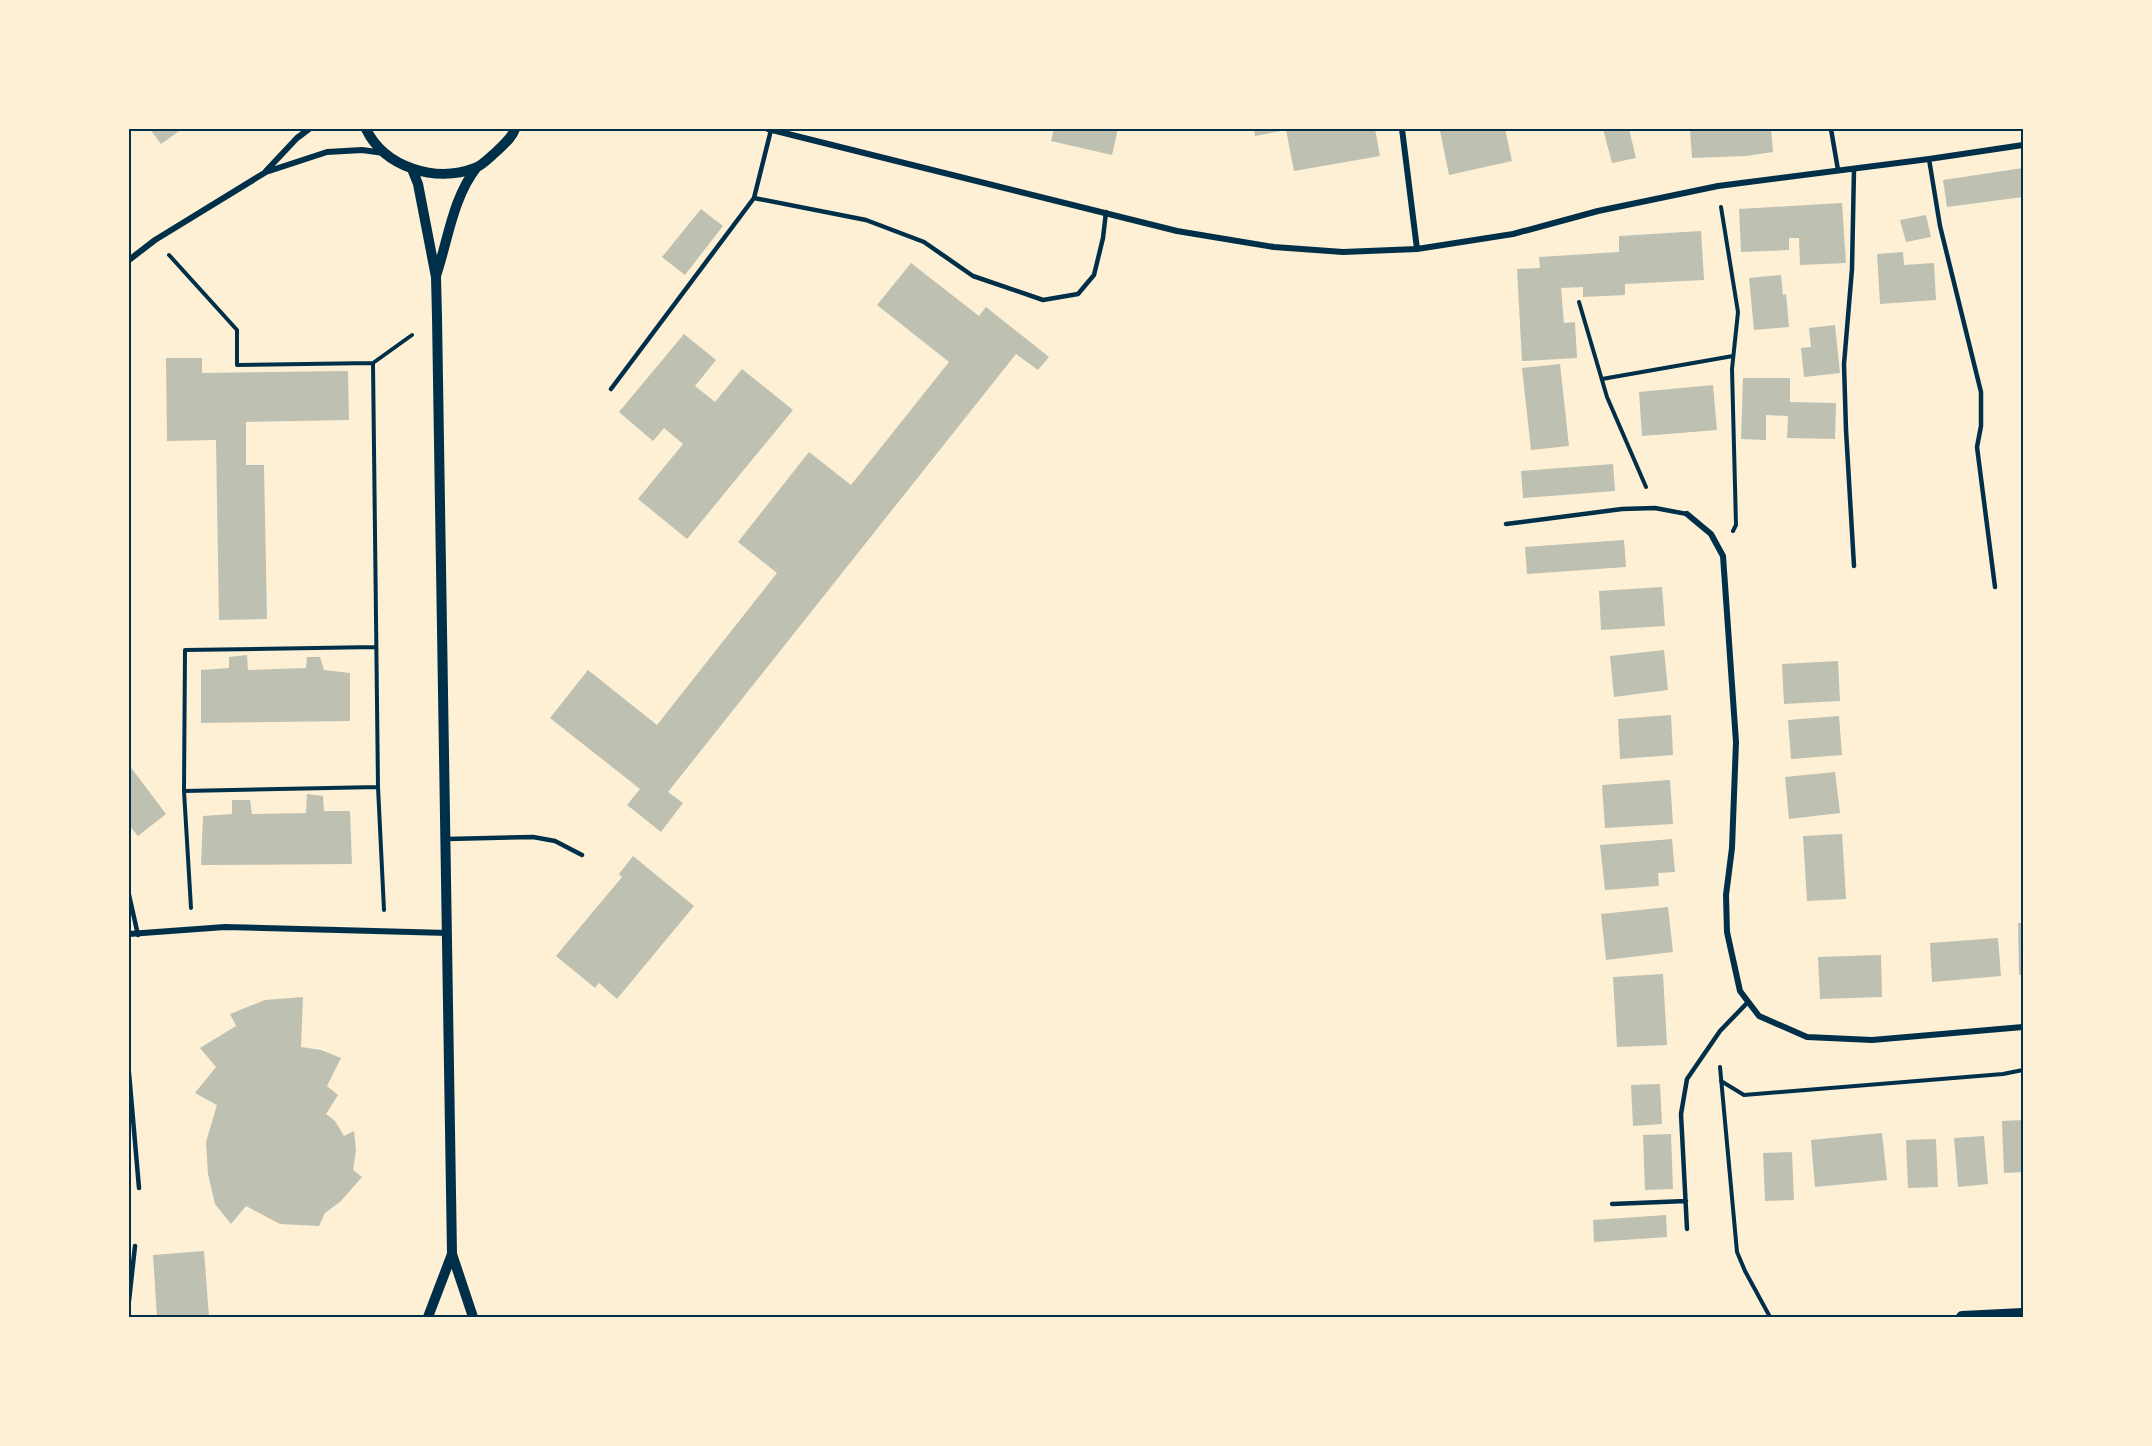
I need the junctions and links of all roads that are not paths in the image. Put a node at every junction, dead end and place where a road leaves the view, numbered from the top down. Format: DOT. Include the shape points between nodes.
graph roads {
  1 [pos="309,129"];
  2 [pos="366,129"];
  3 [pos="769,129"];
  4 [pos="1402,129"];
  5 [pos="1831,129"];
  6 [pos="516,131"];
  7 [pos="2023,145"];
  8 [pos="384,153"];
  9 [pos="1929,159"];
  10 [pos="477,167"];
  11 [pos="412,169"];
  12 [pos="1854,169"];
  13 [pos="1838,170"];
  14 [pos="266,172"];
  15 [pos="754,198"];
  16 [pos="1106,212"];
  17 [pos="1417,249"];
  18 [pos="129,260"];
  19 [pos="436,277"];
  20 [pos="611,388"];
  21 [pos="1687,514"];
  22 [pos="1506,524"];
  23 [pos="1854,566"];
  24 [pos="1995,587"];
  25 [pos="446,839"];
  26 [pos="582,855"];
  27 [pos="129,895"];
  28 [pos="448,933"];
  29 [pos="129,934"];
  30 [pos="138,935"];
  31 [pos="1748,1002"];
  32 [pos="2023,1027"];
  33 [pos="129,1073"];
  34 [pos="139,1188"];
  35 [pos="1686,1202"];
  36 [pos="1612,1204"];
  37 [pos="1687,1229"];
  38 [pos="135,1246"];
  39 [pos="452,1254"];
  40 [pos="129,1301"];
  41 [pos="2023,1314"];
  42 [pos="428,1317"];
  43 [pos="473,1317"];
  44 [pos="1962,1317"];
  1 -- 14 [label="street"];
  2 -- 8 [label="street"];
  3 -- 15 [label="lane"];
  3 -- 16 [label="street"];
  4 -- 17 [label="street"];
  5 -- 13 [label="lane"];
  6 -- 10 [label="street"];
  7 -- 9 [label="street"];
  8 -- 11 [label="street"];
  8 -- 14 [label="street" via="327,152"];
  9 -- 12 [label="street"];
  9 -- 24 [label="lane" via="1940,226 1981,392 1977,447"];
  10 -- 11 [label="street" via="434,173"];
  10 -- 19 [label="street" via="458,200"];
  11 -- 19 [label="street"];
  12 -- 13 [label="street"];
  12 -- 23 [label="lane" via="1852,269 1844,364"];
  13 -- 17 [label="street" via="1718,186 1598,211 1513,234"];
  14 -- 18 [label="street"];
  15 -- 16 [label="lane" via="866,220 924,242 973,276 1043,300 1078,294 1094,275"];
  15 -- 20 [label="lane"];
  16 -- 17 [label="street" via="1177,231 1274,247 1343,252"];
  19 -- 25 [label="street"];
  21 -- 22 [label="lane" via="1655,508 1622,509"];
  21 -- 31 [label="street" via="1711,534 1723,556 1736,742 1727,932 1740,991"];
  25 -- 26 [label="lane" via="533,837 555,841"];
  25 -- 28 [label="street"];
  27 -- 30 [label="lane"];
  28 -- 30 [label="street" via="225,927"];
  28 -- 39 [label="street"];
  29 -- 30 [label="street"];
  31 -- 32 [label="street" via="1759,1016 1807,1037 1872,1040"];
  31 -- 35 [label="lane" via="1720,1031 1687,1079 1682,1114"];
  33 -- 34 [label="lane"];
  35 -- 36 [label="lane"];
  35 -- 37 [label="lane"];
  38 -- 40 [label="lane"];
  39 -- 42 [label="street"];
  39 -- 43 [label="street"];
  41 -- 44 [label="main road"];
}
